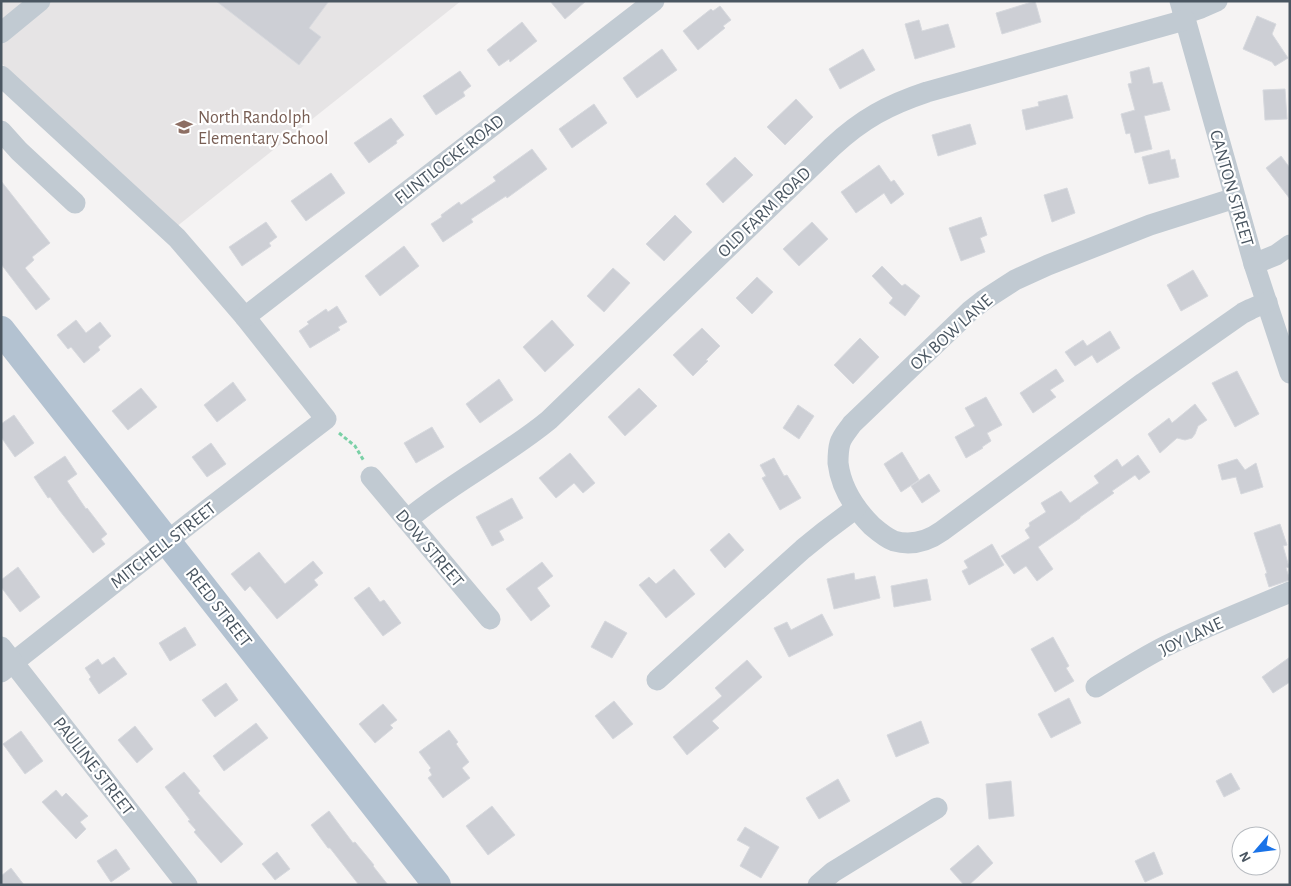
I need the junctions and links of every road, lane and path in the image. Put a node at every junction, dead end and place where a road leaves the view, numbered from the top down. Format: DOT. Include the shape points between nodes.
graph roads {
  1 [pos="40,1"];
  2 [pos="654,1"];
  3 [pos="1217,1"];
  4 [pos="1183,12"];
  5 [pos="1,33"];
  6 [pos="1,76"];
  7 [pos="2,133"];
  8 [pos="1235,198"];
  9 [pos="75,202"];
  10 [pos="1290,245"];
  11 [pos="1254,264"];
  12 [pos="1267,302"];
  13 [pos="245,317"];
  14 [pos="1,330"];
  15 [pos="1290,373"];
  16 [pos="326,420"];
  17 [pos="371,478"];
  18 [pos="856,508"];
  19 [pos="407,520"];
  20 [pos="167,542"];
  21 [pos="1290,592"];
  22 [pos="490,619"];
  23 [pos="5,660"];
  24 [pos="657,680"];
  25 [pos="1096,687"];
  26 [pos="937,808"];
  27 [pos="187,885"];
  28 [pos="437,885"];
  29 [pos="818,885"];
  1 -- 5 [label="street"];
  2 -- 13 [label="street, FLINTLOCKE ROAD"];
  3 -- 4 [label="street, OLD FARM ROAD"];
  4 -- 8 [label="street, CANTON STREET"];
  4 -- 19 [label="street, OLD FARM ROAD" via="927,92 896,103 865,120 825,154 548,420"];
  6 -- 13 [label="street" via="177,238"];
  7 -- 9 [label="street"];
  8 -- 11 [label="street, CANTON STREET"];
  8 -- 18 [label="street, OX BOW LANE" via="1150,225 1048,265 1015,280 984,300 842,437 838,451 841,478"];
  10 -- 11 [label="street"];
  11 -- 12 [label="street, CANTON STREET"];
  12 -- 15 [label="street, CANTON STREET"];
  12 -- 18 [label="street, OX BOW LANE" via="1243,313 1192,348 934,536 919,542 895,541 880,533"];
  13 -- 16 [label="street"];
  14 -- 20 [label="main road, REED STREET"];
  16 -- 17 [label="path" via="355,446"];
  16 -- 20 [label="street, MITCHELL STREET"];
  17 -- 19 [label="street, DOW STREET"];
  18 -- 24 [label="street" via="803,549"];
  19 -- 22 [label="street, DOW STREET"];
  20 -- 23 [label="street, MITCHELL STREET"];
  20 -- 28 [label="main road, REED STREET"];
  21 -- 25 [label="street, JOY LANE" via="1165,646"];
  23 -- 27 [label="street, PAULINE STREET"];
  26 -- 29 [label="street" via="833,872"];
}
